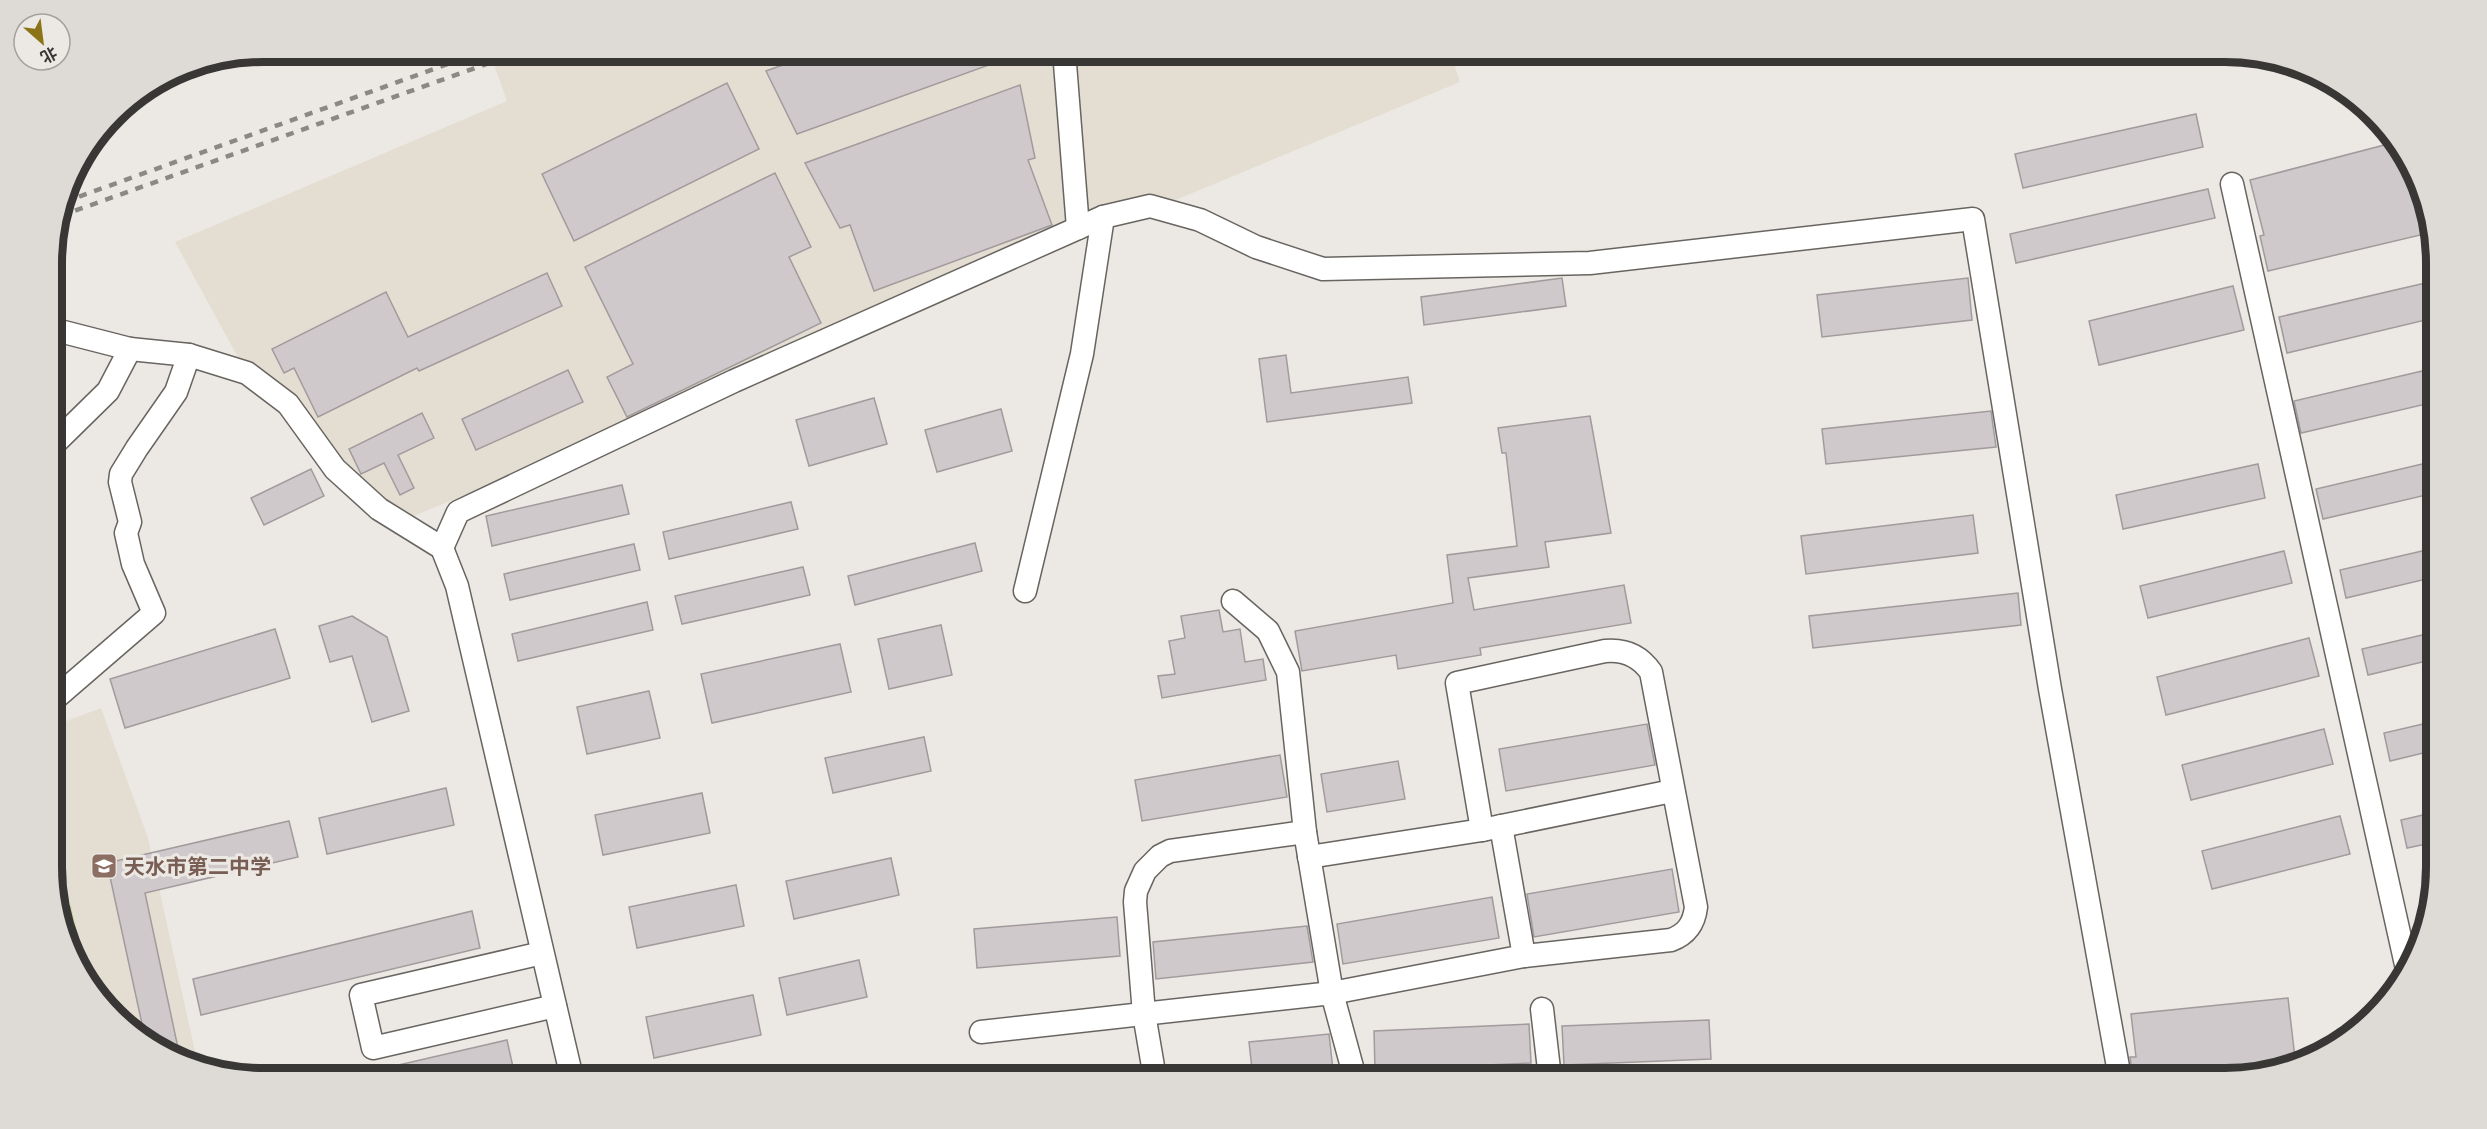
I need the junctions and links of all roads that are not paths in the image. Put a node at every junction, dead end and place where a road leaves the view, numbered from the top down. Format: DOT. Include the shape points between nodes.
graph roads {
  1 [pos="1065,62"];
  2 [pos="2232,184"];
  3 [pos="1103,217"];
  4 [pos="1078,228"];
  5 [pos="62,332"];
  6 [pos="130,349"];
  7 [pos="189,355"];
  8 [pos="62,436"];
  9 [pos="441,548"];
  10 [pos="1024,591"];
  11 [pos="1233,601"];
  12 [pos="62,692"];
  13 [pos="1672,791"];
  14 [pos="1492,828"];
  15 [pos="1305,832"];
  16 [pos="1309,857"];
  17 [pos="542,953"];
  18 [pos="2405,954"];
  19 [pos="1524,956"];
  20 [pos="1332,993"];
  21 [pos="555,1006"];
  22 [pos="1542,1009"];
  23 [pos="1144,1014"];
  24 [pos="981,1032"];
  25 [pos="1352,1067"];
  26 [pos="1549,1067"];
  27 [pos="2118,1067"];
  28 [pos="570,1068"];
  29 [pos="1153,1068"];
  1 -- 4 [label="street"];
  2 -- 18 [label="street"];
  3 -- 4 [label="street"];
  3 -- 10 [label="street" via="1082,354"];
  3 -- 27 [label="street" via="1150,206 1200,219 1256,247 1323,269 1590,263 1973,219 2050,689"];
  4 -- 9 [label="street" via="734,381 458,512"];
  5 -- 6 [label="street"];
  6 -- 7 [label="street"];
  6 -- 8 [label="street" via="108,391"];
  7 -- 9 [label="street" via="247,374 288,404 335,469 379,509"];
  7 -- 12 [label="street" via="176,392 121,474 130,522 128,543 154,613"];
  9 -- 17 [label="street" via="457,586"];
  11 -- 15 [label="street" via="1268,631 1288,672"];
  13 -- 14 [label="street"];
  13 -- 14 [label="street" via="1651,672 1632,654 1605,651 1458,684"];
  13 -- 19 [label="street" via="1696,907 1687,931 1671,940"];
  14 -- 16 [label="street"];
  14 -- 19 [label="street"];
  15 -- 16 [label="street"];
  15 -- 23 [label="street" via="1180,849 1151,863 1139,881 1135,902"];
  16 -- 20 [label="street"];
  17 -- 21 [label="street"];
  17 -- 21 [label="street" via="361,995 373,1048"];
  19 -- 20 [label="street"];
  20 -- 23 [label="street"];
  20 -- 25 [label="street"];
  21 -- 28 [label="street"];
  22 -- 26 [label="street"];
  23 -- 24 [label="street"];
  23 -- 29 [label="street"];
}
